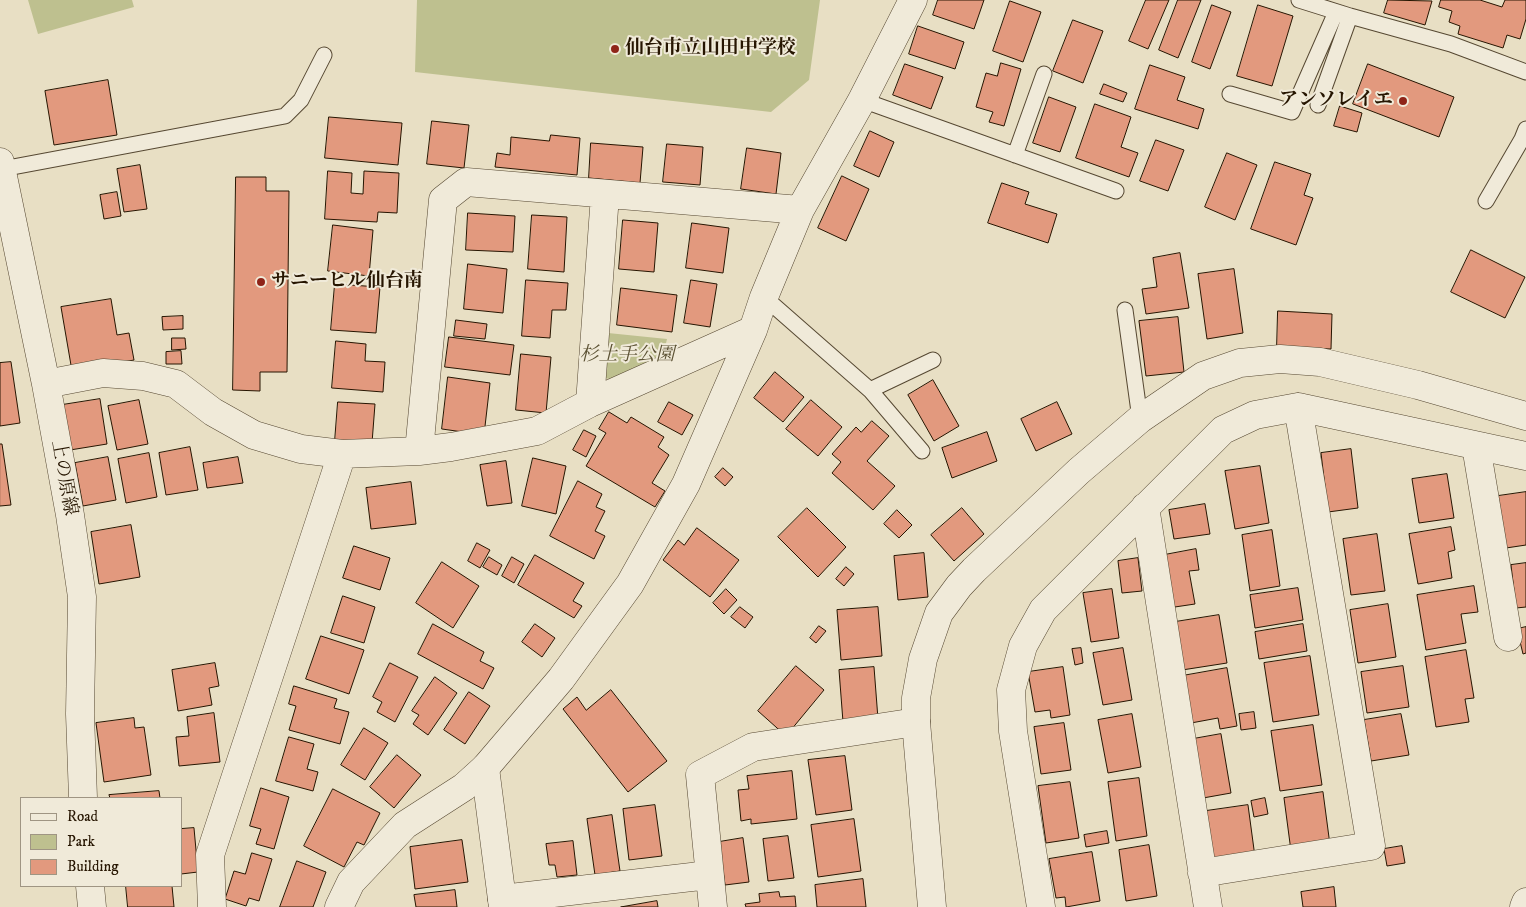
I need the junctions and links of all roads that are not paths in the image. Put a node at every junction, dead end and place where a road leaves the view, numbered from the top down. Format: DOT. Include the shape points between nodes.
graph roads {
  1 [pos="913,0"];
  2 [pos="1298,0"];
  3 [pos="1345,10"];
  4 [pos="324,55"];
  5 [pos="1526,72"];
  6 [pos="1044,74"];
  7 [pos="1230,94"];
  8 [pos="862,100"];
  9 [pos="1318,105"];
  10 [pos="1526,129"];
  11 [pos="1015,155"];
  12 [pos="1,165"];
  13 [pos="1116,191"];
  14 [pos="605,194"];
  15 [pos="1486,201"];
  16 [pos="800,210"];
  17 [pos="764,297"];
  18 [pos="1125,310"];
  19 [pos="753,330"];
  20 [pos="933,360"];
  21 [pos="46,384"];
  22 [pos="870,390"];
  23 [pos="590,403"];
  24 [pos="1298,407"];
  25 [pos="1526,416"];
  26 [pos="1140,419"];
  27 [pos="1476,446"];
  28 [pos="419,451"];
  29 [pos="922,451"];
  30 [pos="342,454"];
  31 [pos="1526,456"];
  32 [pos="1145,507"];
  33 [pos="1508,637"];
  34 [pos="916,722"];
  35 [pos="485,768"];
  36 [pos="83,797"];
  37 [pos="1202,873"];
  38 [pos="709,875"];
  39 [pos="90,887"];
  40 [pos="1526,902"];
  41 [pos="503,903"];
  42 [pos="92,907"];
  43 [pos="212,907"];
  44 [pos="339,907"];
  45 [pos="713,907"];
  46 [pos="932,907"];
  47 [pos="1041,907"];
  48 [pos="1208,907"];
  49 [pos="1524,907"];
  1 -- 8 [label="street"];
  2 -- 3 [label="lane"];
  3 -- 5 [label="lane"];
  3 -- 7 [label="lane" via="1292,112"];
  3 -- 9 [label="lane"];
  4 -- 12 [label="lane" via="301,100 284,116"];
  6 -- 11 [label="lane"];
  8 -- 11 [label="lane"];
  8 -- 16 [label="street"];
  10 -- 15 [label="lane"];
  11 -- 13 [label="lane"];
  12 -- 21 [label="street, 上の原線"];
  14 -- 16 [label="street"];
  14 -- 23 [label="street"];
  14 -- 28 [label="street" via="466,182 443,200"];
  16 -- 17 [label="street"];
  17 -- 19 [label="street"];
  17 -- 22 [label="lane"];
  18 -- 26 [label="lane"];
  19 -- 23 [label="street"];
  19 -- 35 [label="street" via="686,484 630,584 560,679"];
  20 -- 22 [label="lane"];
  21 -- 30 [label="street" via="103,373 143,376 176,384 213,412 254,435 301,449"];
  21 -- 36 [label="street, 上の原線" via="82,597 80,714"];
  22 -- 29 [label="lane"];
  23 -- 28 [label="street" via="537,431"];
  24 -- 27 [label="street"];
  24 -- 32 [label="street" via="1255,415 1222,430"];
  24 -- 37 [label="street" via="1371,846"];
  25 -- 26 [label="street" via="1418,385 1320,362 1280,359 1240,364 1203,376"];
  26 -- 34 [label="street" via="1079,471 974,570 938,613 923,659 916,698"];
  27 -- 31 [label="street"];
  27 -- 33 [label="street"];
  28 -- 30 [label="street"];
  30 -- 43 [label="street" via="210,855"];
  32 -- 37 [label="street"];
  32 -- 47 [label="street" via="1043,610 1023,646 1013,681 1013,731"];
  34 -- 38 [label="street" via="753,747 700,776"];
  34 -- 46 [label="street"];
  35 -- 41 [label="street"];
  35 -- 44 [label="street" via="464,787 405,825 350,882"];
  37 -- 48 [label="street"];
  38 -- 41 [label="street"];
  38 -- 45 [label="street"];
  39 -- 42 [label="street"];
  40 -- 49 [label="street"];
}
